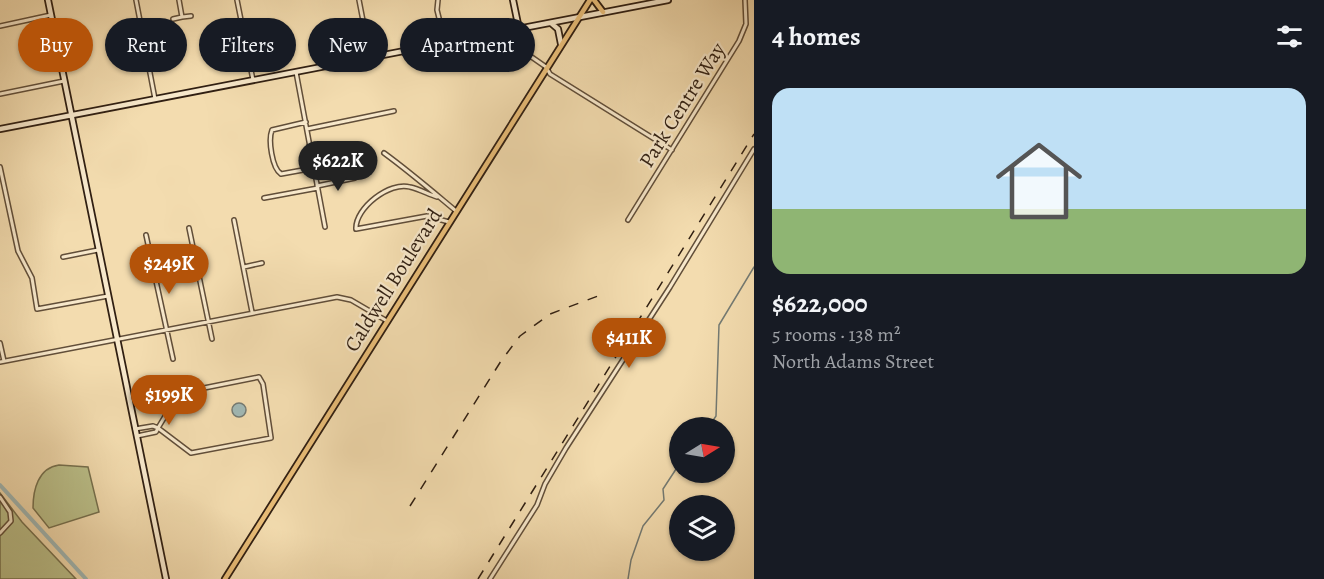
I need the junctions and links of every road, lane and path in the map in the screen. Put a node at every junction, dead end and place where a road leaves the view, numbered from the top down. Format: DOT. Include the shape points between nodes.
graph roads {
  1 [pos="48,0"];
  2 [pos="136,0"];
  3 [pos="178,0"];
  4 [pos="237,0"];
  5 [pos="359,0"];
  6 [pos="438,0"];
  7 [pos="513,0"];
  8 [pos="590,0"];
  9 [pos="594,0"];
  10 [pos="668,0"];
  11 [pos="745,0"];
  12 [pos="603,12"];
  13 [pos="51,15"];
  14 [pos="191,16"];
  15 [pos="182,17"];
  16 [pos="579,17"];
  17 [pos="178,18"];
  18 [pos="362,18"];
  19 [pos="439,18"];
  20 [pos="517,18"];
  21 [pos="551,22"];
  22 [pos="0,26"];
  23 [pos="535,26"];
  24 [pos="561,44"];
  25 [pos="535,59"];
  26 [pos="546,67"];
  27 [pos="308,70"];
  28 [pos="296,72"];
  29 [pos="253,80"];
  30 [pos="64,81"];
  31 [pos="0,94"];
  32 [pos="155,99"];
  33 [pos="394,111"];
  34 [pos="70,115"];
  35 [pos="306,122"];
  36 [pos="0,129"];
  37 [pos="307,129"];
  38 [pos="754,149"];
  39 [pos="672,150"];
  40 [pos="384,153"];
  41 [pos="0,167"];
  42 [pos="314,168"];
  43 [pos="355,178"];
  44 [pos="318,187"];
  45 [pos="2,189"];
  46 [pos="437,197"];
  47 [pos="264,198"];
  48 [pos="456,211"];
  49 [pos="234,220"];
  50 [pos="628,220"];
  51 [pos="449,222"];
  52 [pos="325,226"];
  53 [pos="189,228"];
  54 [pos="146,235"];
  55 [pos="98,250"];
  56 [pos="63,257"];
  57 [pos="262,263"];
  58 [pos="243,267"];
  59 [pos="108,296"];
  60 [pos="252,312"];
  61 [pos="208,321"];
  62 [pos="387,321"];
  63 [pos="166,329"];
  64 [pos="117,339"];
  65 [pos="212,339"];
  66 [pos="0,343"];
  67 [pos="173,359"];
  68 [pos="2,362"];
  69 [pos="158,428"];
  70 [pos="135,429"];
  71 [pos="137,436"];
  72 [pos="0,497"];
  73 [pos="0,533"];
  74 [pos="166,579"];
  75 [pos="225,579"];
  76 [pos="490,579"];
  1 -- 13 [label="street"];
  2 -- 32 [label="street"];
  3 -- 15 [label="street"];
  4 -- 29 [label="street"];
  5 -- 18 [label="street"];
  6 -- 19 [label="street"];
  7 -- 20 [label="street"];
  8 -- 16 [label="main road, Caldwell Boulevard"];
  9 -- 12 [label="main road"];
  10 -- 12 [label="street"];
  11 -- 39 [label="street, Park Centre Way" via="746,24 740,41"];
  12 -- 16 [label="street"];
  13 -- 22 [label="street"];
  13 -- 30 [label="street"];
  14 -- 15 [label="street"];
  15 -- 17 [label="street"];
  16 -- 21 [label="street"];
  16 -- 24 [label="main road, Caldwell Boulevard"];
  21 -- 23 [label="street"];
  21 -- 24 [label="street" via="560,32"];
  24 -- 26 [label="main road, Caldwell Boulevard"];
  25 -- 26 [label="street"];
  26 -- 39 [label="street" via="550,74"];
  26 -- 48 [label="main road, Caldwell Boulevard"];
  27 -- 28 [label="street"];
  28 -- 29 [label="street"];
  28 -- 35 [label="street"];
  29 -- 32 [label="street"];
  30 -- 31 [label="street"];
  30 -- 34 [label="street"];
  32 -- 34 [label="street"];
  33 -- 37 [label="street"];
  34 -- 36 [label="street"];
  34 -- 55 [label="street"];
  35 -- 37 [label="street"];
  35 -- 42 [label="street" via="272,130 274,162 281,174"];
  37 -- 42 [label="street"];
  38 -- 76 [label="street" via="566,448 537,505"];
  39 -- 50 [label="street, Park Centre Way"];
  40 -- 46 [label="street" via="430,187"];
  41 -- 45 [label="street"];
  42 -- 44 [label="street"];
  43 -- 44 [label="street"];
  44 -- 47 [label="street"];
  44 -- 52 [label="street"];
  45 -- 59 [label="street" via="18,251 32,278 38,309"];
  46 -- 48 [label="street"];
  46 -- 51 [label="street" via="408,186 381,193 358,217 356,229 427,216"];
  48 -- 51 [label="main road, Caldwell Boulevard"];
  49 -- 58 [label="street"];
  51 -- 62 [label="main road, Caldwell Boulevard"];
  53 -- 61 [label="street"];
  54 -- 63 [label="street"];
  55 -- 56 [label="street"];
  55 -- 59 [label="street"];
  57 -- 58 [label="street"];
  58 -- 60 [label="street"];
  59 -- 64 [label="street"];
  60 -- 61 [label="street"];
  60 -- 62 [label="street" via="340,297"];
  61 -- 63 [label="street"];
  61 -- 65 [label="street"];
  62 -- 75 [label="main road, Caldwell Boulevard"];
  63 -- 64 [label="street"];
  63 -- 67 [label="street"];
  64 -- 68 [label="street"];
  64 -- 70 [label="street"];
  66 -- 68 [label="street"];
  69 -- 69 [label="street" via="179,393 259,377 272,434 262,441 191,453"];
  69 -- 70 [label="street"];
  69 -- 71 [label="street" via="156,432"];
  70 -- 71 [label="street"];
  71 -- 74 [label="street"];
  72 -- 73 [label="street" via="11,521"];
}
